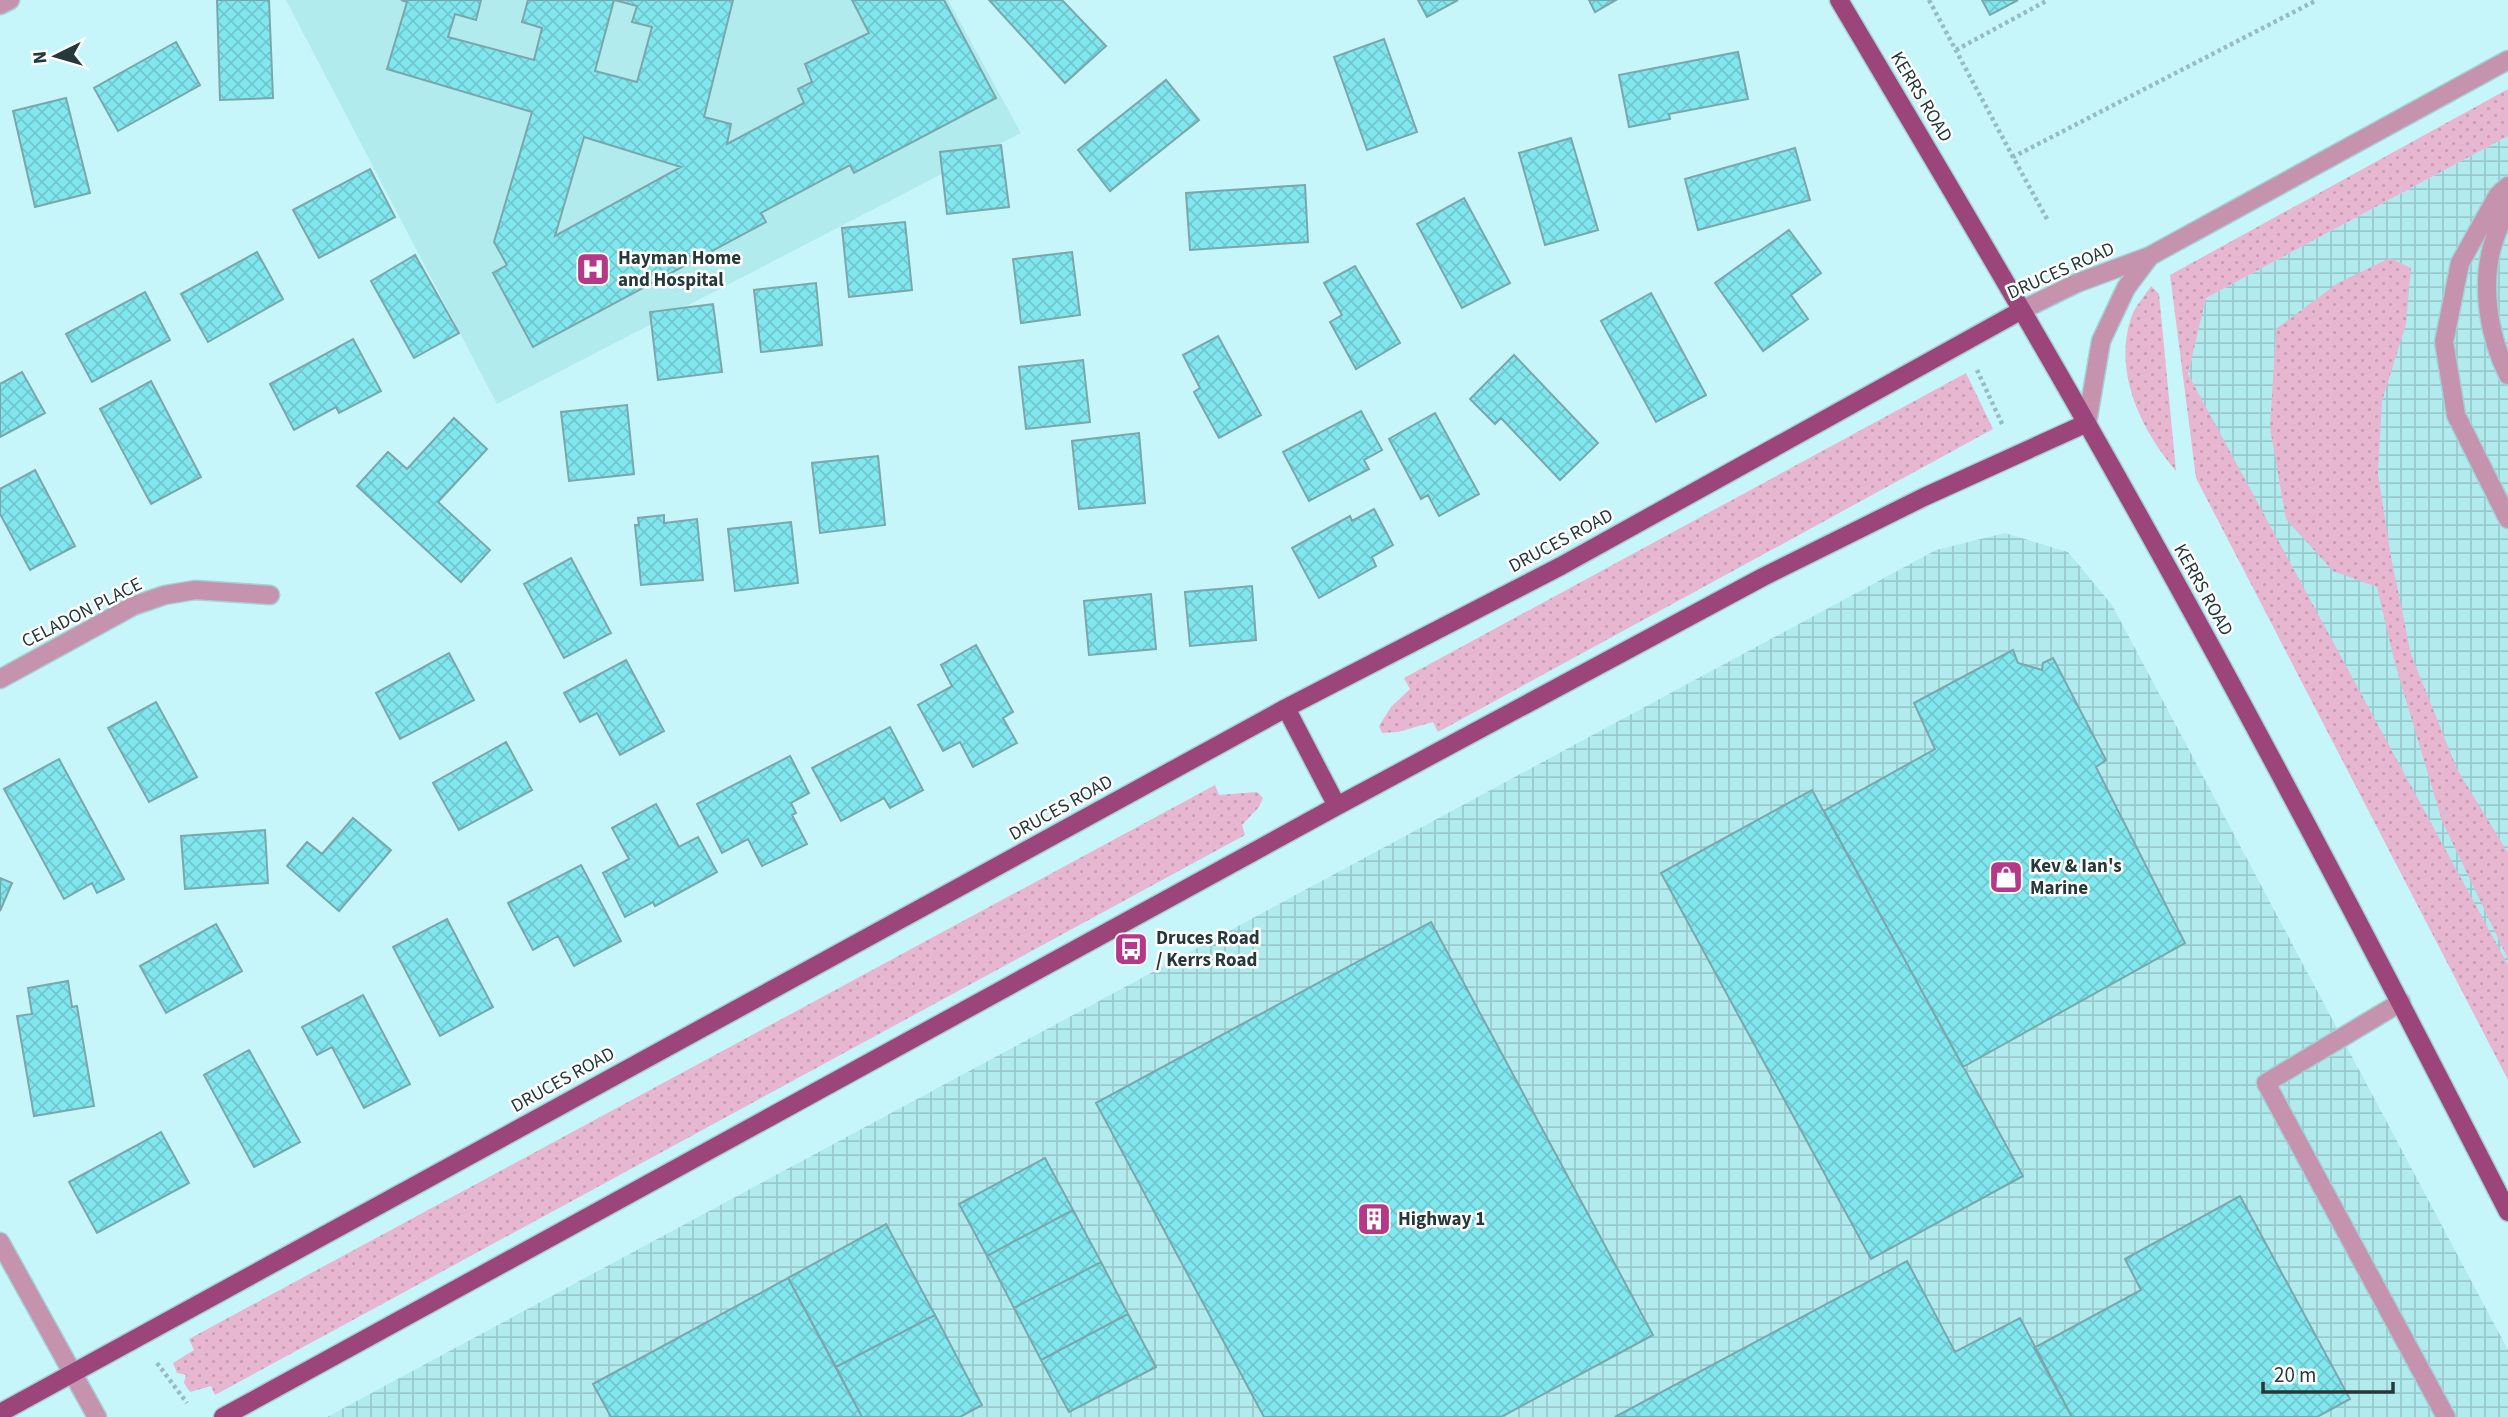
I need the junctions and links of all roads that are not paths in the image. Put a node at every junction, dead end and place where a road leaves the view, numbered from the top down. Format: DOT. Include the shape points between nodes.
graph roads {
  1 [pos="10,0"];
  2 [pos="1839,0"];
  3 [pos="0,5"];
  4 [pos="2508,60"];
  5 [pos="2508,186"];
  6 [pos="2508,206"];
  7 [pos="2150,256"];
  8 [pos="2022,310"];
  9 [pos="2508,375"];
  10 [pos="2087,423"];
  11 [pos="2508,519"];
  12 [pos="270,595"];
  13 [pos="0,680"];
  14 [pos="1286,708"];
  15 [pos="1337,806"];
  16 [pos="2400,1002"];
  17 [pos="2508,1212"];
  18 [pos="0,1242"];
  19 [pos="72,1373"];
  20 [pos="0,1413"];
  21 [pos="97,1417"];
  22 [pos="223,1417"];
  23 [pos="2446,1417"];
  1 -- 3 [label="street"];
  2 -- 8 [label="main road, KERRS ROAD"];
  4 -- 7 [label="street, DRUCES ROAD"];
  5 -- 11 [label="street" via="2498,195 2460,263 2444,342 2456,415"];
  6 -- 9 [label="street" via="2487,273 2489,319"];
  7 -- 8 [label="street, DRUCES ROAD"];
  7 -- 10 [label="street, DRUCES ROAD" via="2126,288 2101,341"];
  8 -- 10 [label="main road, KERRS ROAD"];
  8 -- 14 [label="main road, DRUCES ROAD" via="1561,566"];
  10 -- 15 [label="main road" via="1763,577"];
  10 -- 16 [label="main road, KERRS ROAD"];
  12 -- 13 [label="street, CELADON PLACE" via="195,590 165,595 133,606"];
  14 -- 15 [label="main road"];
  14 -- 19 [label="main road, DRUCES ROAD"];
  15 -- 22 [label="main road"];
  16 -- 17 [label="main road, KERRS ROAD"];
  16 -- 23 [label="street" via="2266,1083"];
  18 -- 19 [label="street"];
  19 -- 20 [label="main road, DRUCES ROAD"];
  19 -- 21 [label="street"];
}
